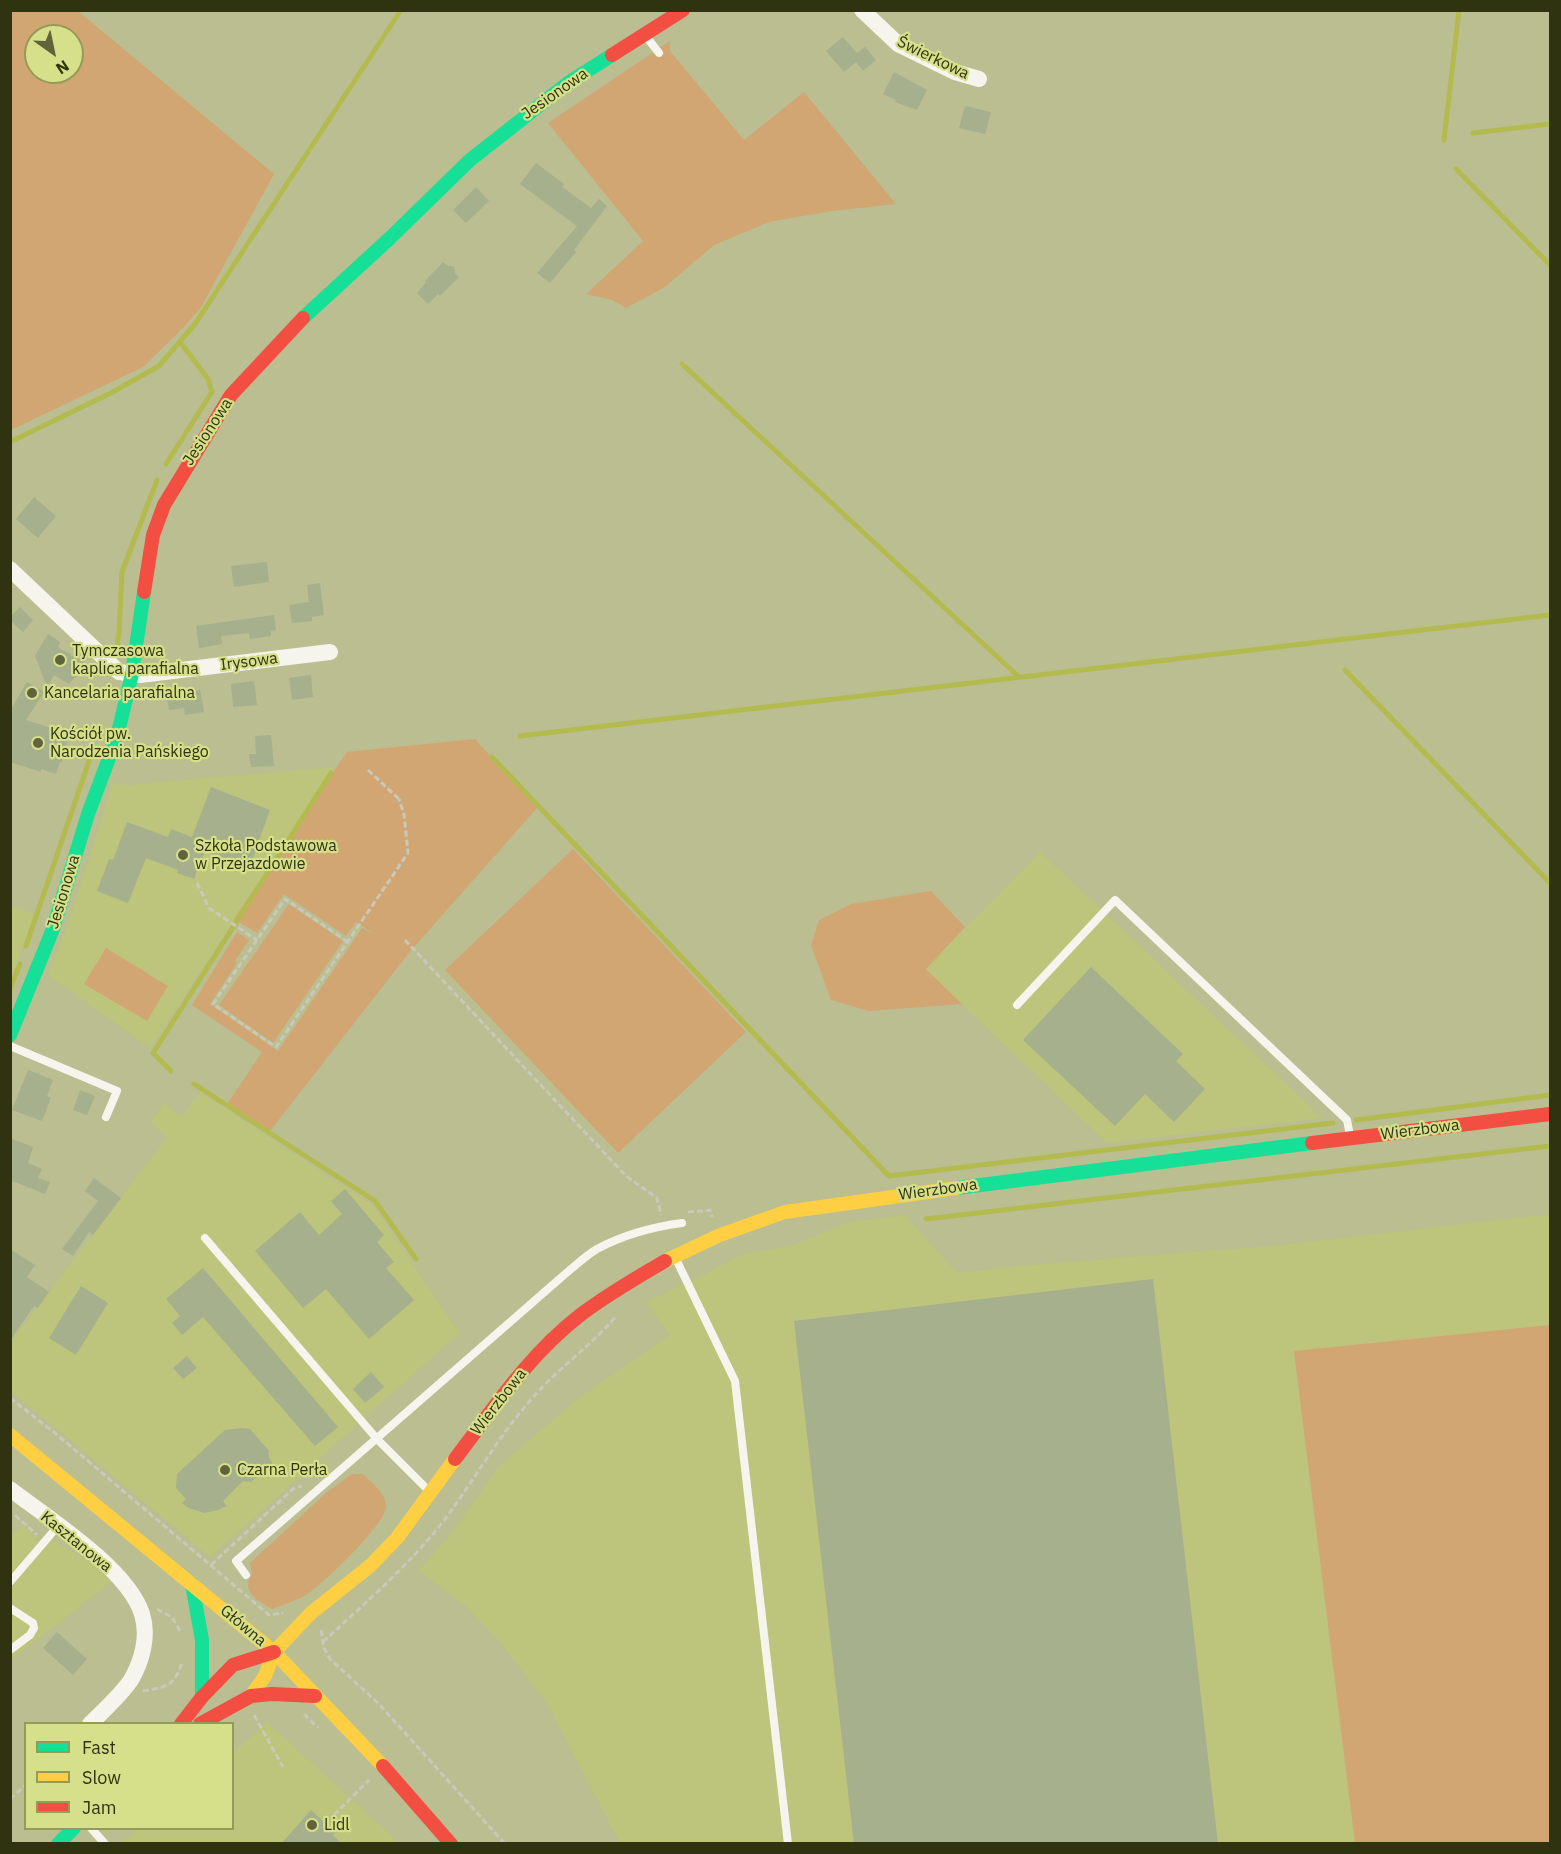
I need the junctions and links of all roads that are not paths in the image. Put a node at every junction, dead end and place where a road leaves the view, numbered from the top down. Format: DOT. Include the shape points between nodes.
graph roads {
  1 [pos="682,10"];
  2 [pos="862,10"];
  3 [pos="645,35"];
  4 [pos="659,53"];
  5 [pos="979,79"];
  6 [pos="10,569"];
  7 [pos="330,651"];
  8 [pos="132,674"];
  9 [pos="1017,1005"];
  10 [pos="10,1035"];
  11 [pos="10,1046"];
  12 [pos="1551,1114"];
  13 [pos="106,1117"];
  14 [pos="1351,1139"];
  15 [pos="682,1223"];
  16 [pos="205,1238"];
  17 [pos="674,1255"];
  18 [pos="10,1435"];
  19 [pos="377,1438"];
  20 [pos="10,1489"];
  21 [pos="431,1493"];
  22 [pos="58,1526"];
  23 [pos="246,1575"];
  24 [pos="10,1582"];
  25 [pos="192,1584"];
  26 [pos="10,1608"];
  27 [pos="10,1650"];
  28 [pos="274,1652"];
  29 [pos="251,1696"];
  30 [pos="315,1696"];
  31 [pos="202,1697"];
  32 [pos="92,1722"];
  33 [pos="183,1722"];
  34 [pos="204,1722"];
  35 [pos="72,1830"];
  36 [pos="93,1830"];
  37 [pos="58,1844"];
  38 [pos="105,1844"];
  39 [pos="451,1844"];
  40 [pos="788,1844"];
  1 -- 3 [label="street, Jesionowa"];
  2 -- 5 [label="street, Świerkowa" via="898,44 955,72"];
  3 -- 4 [label="lane"];
  3 -- 8 [label="street, Jesionowa" via="568,83 470,160 306,315 231,395 164,505 153,535"];
  6 -- 8 [label="street" via="119,672"];
  7 -- 8 [label="street, Irysowa"];
  8 -- 10 [label="street, Jesionowa" via="117,736 53,929"];
  9 -- 14 [label="lane" via="1115,900 1347,1120"];
  11 -- 13 [label="lane" via="117,1091"];
  12 -- 14 [label="street, Wierzbowa"];
  14 -- 17 [label="street, Wierzbowa" via="785,1212"];
  15 -- 19 [label="lane" via="622,1237 595,1250"];
  16 -- 19 [label="lane"];
  17 -- 21 [label="street, Wierzbowa" via="578,1317 536,1356"];
  17 -- 40 [label="lane" via="735,1381"];
  18 -- 25 [label="street, Główna"];
  19 -- 21 [label="lane"];
  19 -- 23 [label="lane" via="236,1561"];
  20 -- 22 [label="street, Kasztanowa"];
  21 -- 28 [label="street, Wierzbowa" via="398,1538 311,1613"];
  22 -- 24 [label="lane"];
  22 -- 32 [label="street, Kasztanowa" via="108,1566 128,1588 141,1611 145,1636 137,1668 123,1691"];
  25 -- 28 [label="street, Główna"];
  25 -- 31 [label="street" via="203,1640"];
  26 -- 27 [label="lane" via="33,1623 34,1628"];
  28 -- 29 [label="street" via="265,1676"];
  28 -- 30 [label="street, Główna"];
  28 -- 31 [label="street" via="233,1665"];
  29 -- 30 [label="street"];
  29 -- 34 [label="street"];
  30 -- 39 [label="street, Główna" via="391,1774"];
  31 -- 33 [label="street"];
  35 -- 37 [label="street"];
  36 -- 38 [label="lane"];
}
